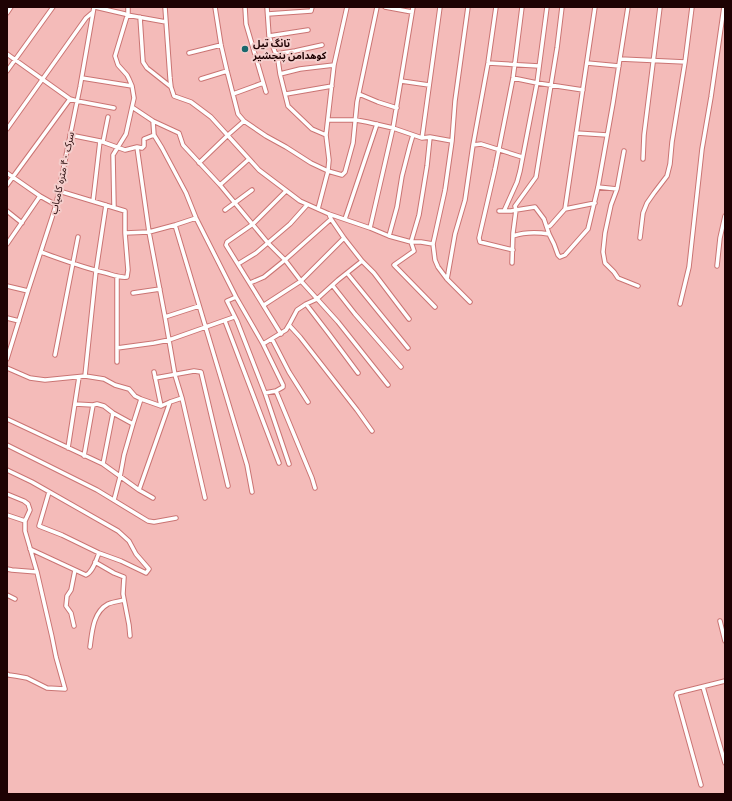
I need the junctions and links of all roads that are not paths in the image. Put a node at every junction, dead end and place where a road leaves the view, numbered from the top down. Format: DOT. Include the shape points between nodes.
graph roads {
  1 [pos="11,7"];
  2 [pos="53,7"];
  3 [pos="128,7"];
  4 [pos="165,7"];
  5 [pos="215,7"];
  6 [pos="245,7"];
  7 [pos="267,7"];
  8 [pos="312,7"];
  9 [pos="347,7"];
  10 [pos="377,7"];
  11 [pos="385,7"];
  12 [pos="413,7"];
  13 [pos="440,7"];
  14 [pos="468,7"];
  15 [pos="496,7"];
  16 [pos="522,7"];
  17 [pos="547,7"];
  18 [pos="562,7"];
  19 [pos="595,7"];
  20 [pos="628,7"];
  21 [pos="660,7"];
  22 [pos="692,7"];
  23 [pos="724,7"];
  24 [pos="94,8"];
  25 [pos="7,12"];
  26 [pos="412,12"];
  27 [pos="268,14"];
  28 [pos="127,15"];
  29 [pos="140,17"];
  30 [pos="166,22"];
  31 [pos="308,30"];
  32 [pos="269,36"];
  33 [pos="221,45"];
  34 [pos="322,45"];
  35 [pos="189,53"];
  36 [pos="7,54"];
  37 [pos="276,54"];
  38 [pos="620,59"];
  39 [pos="15,60"];
  40 [pos="653,61"];
  41 [pos="684,62"];
  42 [pos="488,63"];
  43 [pos="587,63"];
  44 [pos="515,64"];
  45 [pos="334,66"];
  46 [pos="539,66"];
  47 [pos="619,66"];
  48 [pos="7,71"];
  49 [pos="227,71"];
  50 [pos="280,74"];
  51 [pos="82,78"];
  52 [pos="513,78"];
  53 [pos="201,79"];
  54 [pos="43,80"];
  55 [pos="401,81"];
  56 [pos="263,83"];
  57 [pos="536,83"];
  58 [pos="429,85"];
  59 [pos="132,86"];
  60 [pos="171,86"];
  61 [pos="332,86"];
  62 [pos="550,86"];
  63 [pos="583,90"];
  64 [pos="266,92"];
  65 [pos="233,94"];
  66 [pos="286,94"];
  67 [pos="359,94"];
  68 [pos="70,99"];
  69 [pos="77,101"];
  70 [pos="132,107"];
  71 [pos="114,108"];
  72 [pos="397,108"];
  73 [pos="108,117"];
  74 [pos="328,120"];
  75 [pos="356,120"];
  76 [pos="153,121"];
  77 [pos="244,121"];
  78 [pos="377,124"];
  79 [pos="394,128"];
  80 [pos="7,129"];
  81 [pos="576,134"];
  82 [pos="70,135"];
  83 [pos="154,135"];
  84 [pos="228,135"];
  85 [pos="413,135"];
  86 [pos="607,135"];
  87 [pos="326,136"];
  88 [pos="430,137"];
  89 [pos="422,138"];
  90 [pos="452,141"];
  91 [pos="101,142"];
  92 [pos="473,145"];
  93 [pos="137,147"];
  94 [pos="117,148"];
  95 [pos="499,150"];
  96 [pos="624,151"];
  97 [pos="522,157"];
  98 [pos="249,159"];
  99 [pos="643,159"];
  100 [pos="199,163"];
  101 [pos="328,171"];
  102 [pos="7,173"];
  103 [pos="13,177"];
  104 [pos="7,185"];
  105 [pos="220,185"];
  106 [pos="598,187"];
  107 [pos="617,189"];
  108 [pos="252,190"];
  109 [pos="59,191"];
  110 [pos="286,191"];
  111 [pos="40,196"];
  112 [pos="93,201"];
  113 [pos="235,203"];
  114 [pos="595,203"];
  115 [pos="56,205"];
  116 [pos="106,205"];
  117 [pos="307,205"];
  118 [pos="114,207"];
  119 [pos="318,209"];
  120 [pos="565,209"];
  121 [pos="225,210"];
  122 [pos="516,210"];
  123 [pos="7,212"];
  124 [pos="329,214"];
  125 [pos="725,216"];
  126 [pos="196,218"];
  127 [pos="331,219"];
  128 [pos="345,219"];
  129 [pos="22,223"];
  130 [pos="253,224"];
  131 [pos="175,225"];
  132 [pos="547,227"];
  133 [pos="370,228"];
  134 [pos="149,232"];
  135 [pos="125,233"];
  136 [pos="549,234"];
  137 [pos="389,236"];
  138 [pos="513,236"];
  139 [pos="78,237"];
  140 [pos="344,238"];
  141 [pos="640,238"];
  142 [pos="411,242"];
  143 [pos="268,243"];
  144 [pos="7,244"];
  145 [pos="433,244"];
  146 [pos="513,250"];
  147 [pos="41,252"];
  148 [pos="285,260"];
  149 [pos="362,260"];
  150 [pos="74,263"];
  151 [pos="512,263"];
  152 [pos="238,264"];
  153 [pos="717,266"];
  154 [pos="96,271"];
  155 [pos="347,274"];
  156 [pos="117,276"];
  157 [pos="447,279"];
  158 [pos="301,281"];
  159 [pos="250,283"];
  160 [pos="7,286"];
  161 [pos="333,286"];
  162 [pos="638,286"];
  163 [pos="160,289"];
  164 [pos="28,291"];
  165 [pos="134,293"];
  166 [pos="236,297"];
  167 [pos="317,300"];
  168 [pos="470,302"];
  169 [pos="306,304"];
  170 [pos="680,304"];
  171 [pos="264,305"];
  172 [pos="199,306"];
  173 [pos="435,307"];
  174 [pos="165,317"];
  175 [pos="234,317"];
  176 [pos="7,318"];
  177 [pos="410,319"];
  178 [pos="19,321"];
  179 [pos="224,321"];
  180 [pos="289,325"];
  181 [pos="206,327"];
  182 [pos="281,334"];
  183 [pos="272,339"];
  184 [pos="169,340"];
  185 [pos="263,344"];
  186 [pos="117,348"];
  187 [pos="408,348"];
  188 [pos="8,351"];
  189 [pos="55,355"];
  190 [pos="7,359"];
  191 [pos="117,362"];
  192 [pos="401,367"];
  193 [pos="7,368"];
  194 [pos="154,372"];
  195 [pos="358,373"];
  196 [pos="175,375"];
  197 [pos="85,376"];
  198 [pos="79,377"];
  199 [pos="155,378"];
  200 [pos="388,385"];
  201 [pos="276,391"];
  202 [pos="265,393"];
  203 [pos="182,398"];
  204 [pos="141,399"];
  205 [pos="170,402"];
  206 [pos="308,402"];
  207 [pos="75,404"];
  208 [pos="93,405"];
  209 [pos="161,406"];
  210 [pos="113,412"];
  211 [pos="7,419"];
  212 [pos="133,424"];
  213 [pos="372,431"];
  214 [pos="7,445"];
  215 [pos="68,448"];
  216 [pos="84,456"];
  217 [pos="103,464"];
  218 [pos="279,464"];
  219 [pos="289,464"];
  220 [pos="7,470"];
  221 [pos="120,477"];
  222 [pos="228,486"];
  223 [pos="315,488"];
  224 [pos="139,490"];
  225 [pos="49,492"];
  226 [pos="252,492"];
  227 [pos="7,494"];
  228 [pos="153,498"];
  229 [pos="205,498"];
  230 [pos="114,500"];
  231 [pos="7,515"];
  232 [pos="176,518"];
  233 [pos="25,521"];
  234 [pos="30,549"];
  235 [pos="98,553"];
  236 [pos="95,562"];
  237 [pos="7,569"];
  238 [pos="75,570"];
  239 [pos="37,572"];
  240 [pos="7,595"];
  241 [pos="15,599"];
  242 [pos="124,600"];
  243 [pos="720,621"];
  244 [pos="74,626"];
  245 [pos="130,636"];
  246 [pos="725,641"];
  247 [pos="90,647"];
  248 [pos="7,674"];
  249 [pos="725,681"];
  250 [pos="703,687"];
  251 [pos="725,763"];
  252 [pos="701,785"];
  1 -- 25 [label="street"];
  2 -- 39 [label="street"];
  3 -- 28 [label="street"];
  4 -- 30 [label="street"];
  5 -- 33 [label="street"];
  6 -- 56 [label="street" via="246,24"];
  7 -- 27 [label="street"];
  8 -- 27 [label="street" via="311,11"];
  9 -- 45 [label="street"];
  10 -- 67 [label="street"];
  11 -- 26 [label="street"];
  12 -- 26 [label="street"];
  13 -- 58 [label="street"];
  14 -- 90 [label="street"];
  15 -- 42 [label="street"];
  16 -- 44 [label="street"];
  17 -- 46 [label="street"];
  18 -- 62 [label="street"];
  19 -- 43 [label="street"];
  20 -- 38 [label="street"];
  21 -- 40 [label="street"];
  22 -- 41 [label="street"];
  23 -- 170 [label="street" via="702,149 689,267"];
  24 -- 28 [label="street"];
  24 -- 51 [label="street, سرک ۴۰ متره کامیاب"];
  24 -- 54 [label="street"];
  26 -- 55 [label="street"];
  27 -- 32 [label="street"];
  28 -- 29 [label="street"];
  28 -- 59 [label="street" via="115,56"];
  29 -- 30 [label="street"];
  29 -- 60 [label="street" via="143,62"];
  30 -- 60 [label="street"];
  31 -- 32 [label="street"];
  32 -- 37 [label="street"];
  33 -- 35 [label="street"];
  33 -- 49 [label="street"];
  34 -- 37 [label="street"];
  36 -- 39 [label="street"];
  37 -- 50 [label="street"];
  38 -- 40 [label="street"];
  38 -- 47 [label="street"];
  39 -- 48 [label="street"];
  39 -- 54 [label="street"];
  40 -- 41 [label="street"];
  40 -- 99 [label="street"];
  41 -- 141 [label="street" via="669,170 647,203"];
  42 -- 44 [label="street"];
  42 -- 92 [label="street"];
  43 -- 47 [label="street"];
  43 -- 63 [label="street"];
  44 -- 46 [label="street"];
  44 -- 52 [label="street"];
  45 -- 50 [label="street"];
  45 -- 61 [label="street"];
  46 -- 57 [label="street"];
  47 -- 86 [label="street"];
  49 -- 53 [label="street"];
  49 -- 65 [label="street"];
  50 -- 66 [label="street"];
  51 -- 59 [label="street"];
  51 -- 69 [label="street, سرک ۴۰ متره کامیاب"];
  52 -- 57 [label="street"];
  52 -- 95 [label="street"];
  54 -- 68 [label="street"];
  54 -- 80 [label="street"];
  55 -- 58 [label="street"];
  55 -- 72 [label="street"];
  56 -- 64 [label="street"];
  56 -- 65 [label="street"];
  57 -- 62 [label="street"];
  57 -- 97 [label="street"];
  58 -- 89 [label="street"];
  59 -- 70 [label="street"];
  60 -- 84 [label="street" via="174,96 191,102 211,117"];
  61 -- 66 [label="street"];
  61 -- 74 [label="street"];
  62 -- 63 [label="street"];
  62 -- 122 [label="street" via="536,177 515,206"];
  63 -- 81 [label="street"];
  65 -- 77 [label="street" via="238,114"];
  66 -- 87 [label="street" via="288,106 312,129"];
  67 -- 72 [label="street"];
  67 -- 75 [label="street"];
  68 -- 69 [label="street"];
  68 -- 103 [label="street"];
  69 -- 71 [label="street"];
  69 -- 82 [label="street, سرک ۴۰ متره کامیاب"];
  70 -- 76 [label="street"];
  70 -- 94 [label="street" via="126,134"];
  72 -- 79 [label="street"];
  73 -- 91 [label="street"];
  74 -- 75 [label="street"];
  74 -- 87 [label="street"];
  75 -- 78 [label="street"];
  75 -- 101 [label="street" via="345,172 342,175"];
  76 -- 83 [label="street"];
  76 -- 100 [label="street" via="179,133 183,145"];
  77 -- 84 [label="street"];
  77 -- 101 [label="street"];
  78 -- 79 [label="street"];
  78 -- 128 [label="street"];
  79 -- 85 [label="street"];
  79 -- 133 [label="street"];
  81 -- 86 [label="street"];
  81 -- 120 [label="street"];
  82 -- 91 [label="street"];
  82 -- 109 [label="street, سرک ۴۰ متره کامیاب"];
  83 -- 93 [label="street" via="144,139 142,148"];
  83 -- 126 [label="street" via="186,193"];
  84 -- 98 [label="street"];
  84 -- 100 [label="street"];
  85 -- 89 [label="street"];
  85 -- 137 [label="street"];
  86 -- 106 [label="street"];
  87 -- 101 [label="street"];
  88 -- 89 [label="street"];
  88 -- 90 [label="street"];
  88 -- 142 [label="street" via="419,215"];
  90 -- 145 [label="street" via="445,190"];
  91 -- 94 [label="street"];
  91 -- 112 [label="street"];
  92 -- 95 [label="street" via="481,144"];
  92 -- 157 [label="street" via="465,200 455,234"];
  93 -- 94 [label="street" via="125,150"];
  93 -- 134 [label="street"];
  94 -- 118 [label="street" via="113,155"];
  95 -- 97 [label="street"];
  95 -- 146 [label="street" via="479,238 480,242"];
  96 -- 107 [label="street"];
  97 -- 122 [label="street" via="517,182 502,211"];
  98 -- 105 [label="street"];
  98 -- 110 [label="street"];
  100 -- 105 [label="street"];
  101 -- 119 [label="street"];
  102 -- 103 [label="street"];
  103 -- 104 [label="street"];
  103 -- 111 [label="street"];
  105 -- 113 [label="street"];
  106 -- 107 [label="street"];
  106 -- 114 [label="street"];
  107 -- 162 [label="street" via="605,233 605,263 618,278"];
  108 -- 113 [label="street"];
  109 -- 112 [label="street"];
  109 -- 115 [label="street, سرک ۴۰ متره کامیاب"];
  110 -- 117 [label="street"];
  110 -- 130 [label="street"];
  111 -- 115 [label="street"];
  111 -- 129 [label="street"];
  112 -- 116 [label="street"];
  113 -- 121 [label="street"];
  113 -- 130 [label="street"];
  114 -- 120 [label="street"];
  114 -- 136 [label="street" via="588,228 565,255 558,255"];
  115 -- 147 [label="street, سرک ۴۰ متره کامیاب"];
  116 -- 118 [label="street"];
  116 -- 154 [label="street"];
  117 -- 119 [label="street"];
  117 -- 143 [label="street"];
  118 -- 135 [label="street" via="125,211"];
  119 -- 124 [label="street"];
  120 -- 132 [label="street"];
  122 -- 132 [label="street" via="535,208"];
  122 -- 138 [label="street"];
  123 -- 129 [label="street"];
  124 -- 127 [label="street"];
  124 -- 128 [label="street"];
  125 -- 153 [label="street"];
  126 -- 131 [label="street"];
  126 -- 166 [label="street"];
  127 -- 140 [label="street"];
  127 -- 148 [label="street"];
  128 -- 133 [label="street"];
  129 -- 144 [label="street"];
  130 -- 143 [label="street"];
  130 -- 152 [label="street" via="227,242 226,245"];
  131 -- 134 [label="street"];
  131 -- 172 [label="street"];
  132 -- 136 [label="street"];
  133 -- 137 [label="street"];
  134 -- 135 [label="street"];
  134 -- 163 [label="street"];
  135 -- 156 [label="street" via="127,277"];
  136 -- 138 [label="street" via="532,232"];
  137 -- 142 [label="street"];
  138 -- 146 [label="street"];
  139 -- 150 [label="street"];
  140 -- 149 [label="street"];
  140 -- 158 [label="street"];
  142 -- 145 [label="street"];
  142 -- 173 [label="street" via="414,251 394,265"];
  143 -- 148 [label="street"];
  143 -- 152 [label="street"];
  145 -- 157 [label="street" via="438,268"];
  146 -- 151 [label="street"];
  147 -- 150 [label="street"];
  147 -- 164 [label="street, سرک ۴۰ متره کامیاب"];
  148 -- 158 [label="street"];
  148 -- 159 [label="street" via="264,277"];
  149 -- 155 [label="street"];
  149 -- 177 [label="street"];
  150 -- 154 [label="street"];
  150 -- 189 [label="street"];
  152 -- 159 [label="street"];
  154 -- 156 [label="street"];
  154 -- 197 [label="street"];
  155 -- 161 [label="street"];
  155 -- 187 [label="street"];
  156 -- 186 [label="street"];
  157 -- 168 [label="street"];
  158 -- 167 [label="street"];
  158 -- 171 [label="street"];
  159 -- 171 [label="street"];
  160 -- 164 [label="street"];
  161 -- 167 [label="street"];
  161 -- 192 [label="street"];
  163 -- 165 [label="street"];
  163 -- 174 [label="street"];
  164 -- 178 [label="street, سرک ۴۰ متره کامیاب"];
  166 -- 175 [label="street" via="227,301"];
  166 -- 185 [label="street"];
  167 -- 169 [label="street"];
  167 -- 200 [label="street" via="338,322"];
  169 -- 180 [label="street" via="297,310"];
  169 -- 195 [label="street"];
  171 -- 182 [label="street"];
  172 -- 174 [label="street"];
  172 -- 181 [label="street"];
  174 -- 184 [label="street"];
  175 -- 179 [label="street"];
  175 -- 202 [label="street"];
  176 -- 178 [label="street"];
  178 -- 188 [label="street, سرک ۴۰ متره کامیاب"];
  179 -- 181 [label="street"];
  179 -- 218 [label="street"];
  180 -- 182 [label="street"];
  180 -- 213 [label="street"];
  181 -- 184 [label="street"];
  181 -- 226 [label="street" via="247,465"];
  182 -- 183 [label="street"];
  183 -- 185 [label="street"];
  183 -- 206 [label="street"];
  184 -- 186 [label="street"];
  184 -- 196 [label="street"];
  185 -- 201 [label="street" via="283,385"];
  186 -- 191 [label="street"];
  188 -- 190 [label="street, سرک ۴۰ متره کامیاب"];
  193 -- 198 [label="street" via="30,378 45,380"];
  194 -- 199 [label="street"];
  196 -- 199 [label="street"];
  196 -- 203 [label="street"];
  196 -- 222 [label="street" via="201,372"];
  197 -- 198 [label="street"];
  197 -- 204 [label="street" via="104,379 129,389"];
  198 -- 207 [label="street"];
  199 -- 209 [label="street"];
  201 -- 202 [label="street"];
  201 -- 223 [label="street"];
  202 -- 219 [label="street"];
  203 -- 205 [label="street"];
  203 -- 229 [label="street"];
  204 -- 209 [label="street"];
  204 -- 212 [label="street"];
  205 -- 209 [label="street"];
  205 -- 224 [label="street"];
  207 -- 208 [label="street"];
  207 -- 215 [label="street"];
  208 -- 210 [label="street" via="104,406"];
  208 -- 216 [label="street"];
  210 -- 212 [label="street"];
  210 -- 217 [label="street"];
  211 -- 215 [label="street"];
  212 -- 221 [label="street"];
  214 -- 230 [label="street"];
  215 -- 216 [label="street"];
  216 -- 217 [label="street"];
  217 -- 221 [label="street"];
  220 -- 225 [label="street"];
  221 -- 224 [label="street"];
  221 -- 230 [label="street"];
  224 -- 228 [label="street"];
  225 -- 235 [label="street" via="39,526"];
  225 -- 235 [label="street" via="118,531 129,541 149,569 146,572"];
  227 -- 233 [label="street" via="28,504 30,510"];
  230 -- 232 [label="street" via="148,521"];
  231 -- 233 [label="street"];
  233 -- 234 [label="street"];
  234 -- 238 [label="street"];
  234 -- 239 [label="street"];
  235 -- 236 [label="street"];
  236 -- 238 [label="street" via="89,574"];
  236 -- 242 [label="street" via="124,577"];
  237 -- 239 [label="street"];
  238 -- 244 [label="street" via="66,606 71,613"];
  239 -- 248 [label="street" via="65,689 47,688 27,678"];
  240 -- 241 [label="street"];
  242 -- 245 [label="street"];
  242 -- 247 [label="street" via="108,604 100,612 94,622"];
  243 -- 246 [label="street"];
  249 -- 250 [label="street"];
  250 -- 251 [label="street"];
  250 -- 252 [label="street" via="676,695"];
}
